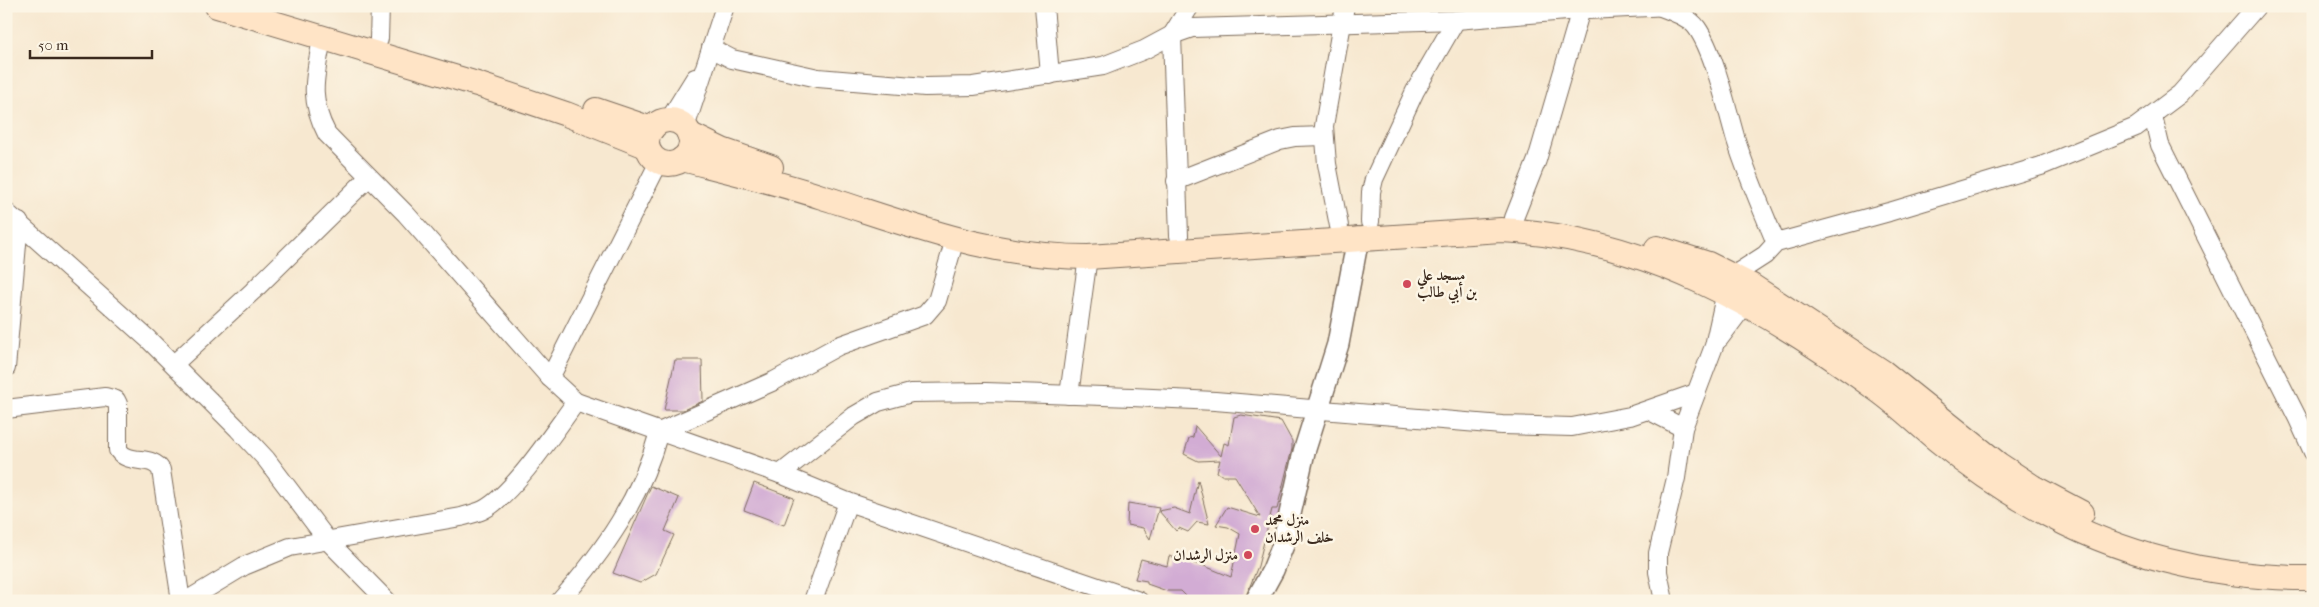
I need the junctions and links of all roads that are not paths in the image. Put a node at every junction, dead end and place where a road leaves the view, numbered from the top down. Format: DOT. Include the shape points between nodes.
graph roads {
  1 [pos="217,6"];
  2 [pos="266,6"];
  3 [pos="380,6"];
  4 [pos="725,6"];
  5 [pos="1044,6"];
  6 [pos="1190,6"];
  7 [pos="1345,6"];
  8 [pos="1670,6"];
  9 [pos="2257,6"];
  10 [pos="1661,7"];
  11 [pos="1581,8"];
  12 [pos="1497,11"];
  13 [pos="1456,20"];
  14 [pos="1342,24"];
  15 [pos="1172,35"];
  16 [pos="322,39"];
  17 [pos="379,39"];
  18 [pos="709,55"];
  19 [pos="1050,75"];
  20 [pos="2153,116"];
  21 [pos="1324,136"];
  22 [pos="667,137"];
  23 [pos="369,176"];
  24 [pos="1176,181"];
  25 [pos="12,217"];
  26 [pos="1514,218"];
  27 [pos="1339,226"];
  28 [pos="1364,230"];
  29 [pos="1179,236"];
  30 [pos="955,240"];
  31 [pos="1770,249"];
  32 [pos="1088,257"];
  33 [pos="1739,289"];
  34 [pos="174,364"];
  35 [pos="6,368"];
  36 [pos="550,378"];
  37 [pos="1696,393"];
  38 [pos="1069,395"];
  39 [pos="576,402"];
  40 [pos="6,408"];
  41 [pos="1650,410"];
  42 [pos="1318,411"];
  43 [pos="1683,428"];
  44 [pos="659,432"];
  45 [pos="2313,452"];
  46 [pos="780,474"];
  47 [pos="848,502"];
  48 [pos="328,541"];
  49 [pos="2313,563"];
  50 [pos="2313,578"];
  51 [pos="368,582"];
  52 [pos="181,601"];
  53 [pos="186,601"];
  54 [pos="366,601"];
  55 [pos="387,601"];
  56 [pos="560,601"];
  57 [pos="813,601"];
  58 [pos="1140,601"];
  59 [pos="1256,601"];
  60 [pos="1664,601"];
  1 -- 16 [label="main road"];
  2 -- 17 [label="main road"];
  3 -- 17 [label="street"];
  4 -- 18 [label="street"];
  5 -- 19 [label="street"];
  6 -- 15 [label="street"];
  7 -- 14 [label="street"];
  8 -- 10 [label="street"];
  9 -- 20 [label="street" via="2180,94"];
  10 -- 11 [label="street"];
  10 -- 31 [label="street" via="1688,20 1697,29 1711,58"];
  11 -- 12 [label="street"];
  11 -- 26 [label="street" via="1537,160"];
  12 -- 13 [label="street"];
  13 -- 14 [label="street"];
  13 -- 28 [label="street" via="1415,91 1374,178"];
  14 -- 15 [label="street" via="1211,26"];
  14 -- 21 [label="street"];
  15 -- 19 [label="street" via="1103,66"];
  15 -- 24 [label="street"];
  16 -- 22 [label="main road" via="566,114"];
  16 -- 23 [label="street" via="313,90 320,120 327,134"];
  17 -- 22 [label="main road" via="479,70"];
  18 -- 19 [label="street" via="794,74 900,86 974,86"];
  18 -- 22 [label="street"];
  20 -- 31 [label="street" via="2136,127 2041,166"];
  20 -- 45 [label="street" via="2160,145"];
  21 -- 24 [label="street" via="1280,140"];
  21 -- 27 [label="street"];
  22 -- 29 [label="main road" via="722,150 939,221 1012,240 1084,245"];
  22 -- 30 [label="main road" via="673,164 682,159 820,196"];
  22 -- 36 [label="street"];
  23 -- 34 [label="street"];
  23 -- 36 [label="street"];
  24 -- 29 [label="street"];
  25 -- 34 [label="street"];
  25 -- 35 [label="street"];
  26 -- 28 [label="main road"];
  26 -- 33 [label="main road" via="1556,222 1683,255"];
  27 -- 28 [label="main road"];
  27 -- 29 [label="main road"];
  28 -- 32 [label="main road"];
  28 -- 33 [label="main road" via="1546,233 1644,257"];
  28 -- 42 [label="street" via="1338,344"];
  30 -- 32 [label="main road" via="1033,255"];
  30 -- 44 [label="street" via="937,301 926,315 838,346 774,382"];
  31 -- 33 [label="street"];
  32 -- 38 [label="street"];
  33 -- 37 [label="street"];
  33 -- 49 [label="main road" via="1883,372 1998,464 2068,506 2143,538 2206,556 2258,563"];
  33 -- 50 [label="main road" via="1879,390 1967,464 2061,521 2134,550 2193,567 2255,577"];
  34 -- 48 [label="street" via="266,458"];
  36 -- 39 [label="street"];
  37 -- 41 [label="street"];
  37 -- 43 [label="street"];
  38 -- 42 [label="street" via="1215,401"];
  38 -- 46 [label="street" via="985,392 898,395 854,416"];
  39 -- 44 [label="street"];
  39 -- 48 [label="street" via="522,472 484,510"];
  40 -- 52 [label="street" via="104,397 116,400 118,450 128,458 154,462 162,474"];
  41 -- 42 [label="street" via="1572,427"];
  41 -- 43 [label="street"];
  42 -- 59 [label="street" via="1300,465 1283,545"];
  43 -- 60 [label="street" via="1676,478 1658,553"];
  44 -- 46 [label="street"];
  44 -- 56 [label="street" via="648,470 624,514 598,555"];
  46 -- 47 [label="street"];
  47 -- 57 [label="street"];
  47 -- 58 [label="street"];
  48 -- 51 [label="street"];
  48 -- 53 [label="street" via="290,547 270,555 244,566"];
  51 -- 54 [label="street"];
  51 -- 55 [label="street"];
}
